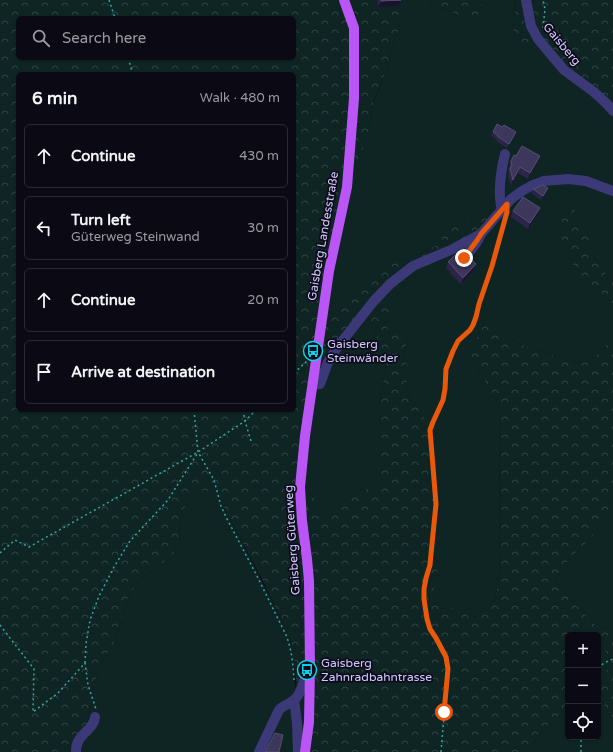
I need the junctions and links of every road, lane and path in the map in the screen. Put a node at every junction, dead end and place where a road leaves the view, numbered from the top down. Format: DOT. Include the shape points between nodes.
graph roads {
  1 [pos="109,0"];
  2 [pos="344,0"];
  3 [pos="526,0"];
  4 [pos="543,0"];
  5 [pos="114,16"];
  6 [pos="540,42"];
  7 [pos="129,60"];
  8 [pos="132,72"];
  9 [pos="613,111"];
  10 [pos="505,154"];
  11 [pos="613,191"];
  12 [pos="504,214"];
  13 [pos="481,234"];
  14 [pos="459,261"];
  15 [pos="313,386"];
  16 [pos="194,412"];
  17 [pos="243,412"];
  18 [pos="254,412"];
  19 [pos="245,421"];
  20 [pos="251,441"];
  21 [pos="198,452"];
  22 [pos="0,553"];
  23 [pos="0,625"];
  24 [pos="613,659"];
  25 [pos="85,663"];
  26 [pos="601,666"];
  27 [pos="310,670"];
  28 [pos="294,681"];
  29 [pos="294,700"];
  30 [pos="95,717"];
  31 [pos="582,740"];
  32 [pos="76,752"];
  33 [pos="259,752"];
  34 [pos="298,752"];
  35 [pos="305,752"];
  36 [pos="441,752"];
  37 [pos="581,752"];
  1 -- 5 [label="path"];
  2 -- 15 [label="main road, Gaisberg Landesstraße" via="354,28 354,98 347,187 329,271"];
  3 -- 6 [label="street, Gaisberg" via="531,26"];
  4 -- 6 [label="path" via="545,9"];
  6 -- 9 [label="street, Gaisberg" via="564,70 594,92"];
  7 -- 8 [label="path"];
  10 -- 12 [label="street" via="500,192"];
  11 -- 12 [label="street" via="586,181 544,181 511,199"];
  12 -- 13 [label="street"];
  12 -- 36 [label="path" via="492,266 476,317 470,330 458,341 453,351 446,369 443,400 430,430 436,504 430,565 424,594 430,629 446,657 448,669"];
  13 -- 14 [label="street" via="466,256"];
  13 -- 15 [label="street" via="414,266 390,284 336,349 320,384"];
  15 -- 27 [label="main road, Gaisberg Güterweg" via="300,487 309,581"];
  16 -- 21 [label="path"];
  17 -- 19 [label="path"];
  18 -- 19 [label="path"];
  19 -- 20 [label="path"];
  19 -- 21 [label="path"];
  21 -- 22 [label="path" via="29,547 15,540"];
  21 -- 25 [label="path" via="168,500 130,541 114,567 90,620"];
  21 -- 28 [label="path" via="214,480 226,517 289,642"];
  23 -- 25 [label="path" via="34,669 33,712 58,693"];
  24 -- 26 [label="path"];
  25 -- 30 [label="path" via="88,685 96,709"];
  27 -- 29 [label="street"];
  27 -- 35 [label="main road, Gaisberg Güterweg" via="309,722"];
  29 -- 33 [label="street" via="279,710"];
  29 -- 34 [label="street"];
  30 -- 32 [label="street" via="95,721 79,740"];
  31 -- 37 [label="path"];
}
